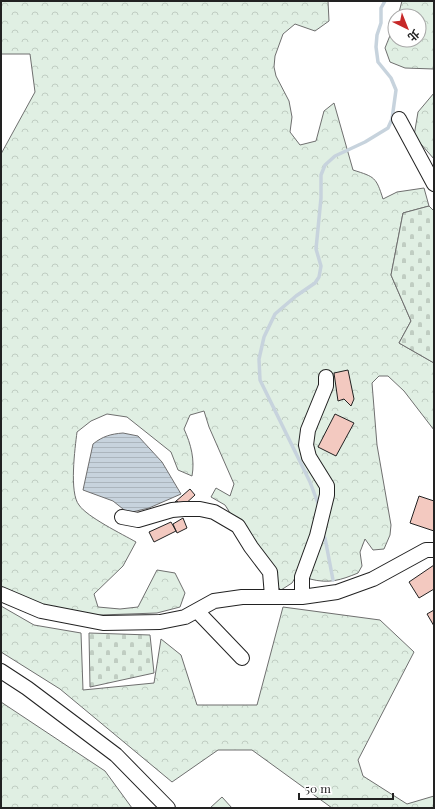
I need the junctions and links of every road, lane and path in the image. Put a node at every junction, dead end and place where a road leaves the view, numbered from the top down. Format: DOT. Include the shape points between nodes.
graph roads {
  1 [pos="399,119"];
  2 [pos="434,184"];
  3 [pos="326,377"];
  4 [pos="122,517"];
  5 [pos="434,550"];
  6 [pos="1,594"];
  7 [pos="272,596"];
  8 [pos="302,597"];
  9 [pos="197,611"];
  10 [pos="242,658"];
  11 [pos="1,671"];
  12 [pos="168,808"];
  1 -- 2 [label="street"];
  3 -- 8 [label="street" via="326,386 308,430 306,445 309,457 326,486 327,495 317,536 302,577"];
  4 -- 7 [label="street" via="138,520 184,509 214,512 238,526 270,572"];
  5 -- 8 [label="street" via="426,550 373,579 337,592"];
  6 -- 9 [label="street" via="41,611 103,623 160,622 185,617"];
  7 -- 8 [label="street"];
  7 -- 9 [label="street" via="214,601"];
  9 -- 10 [label="street"];
  11 -- 12 [label="street" via="116,755"];
}
